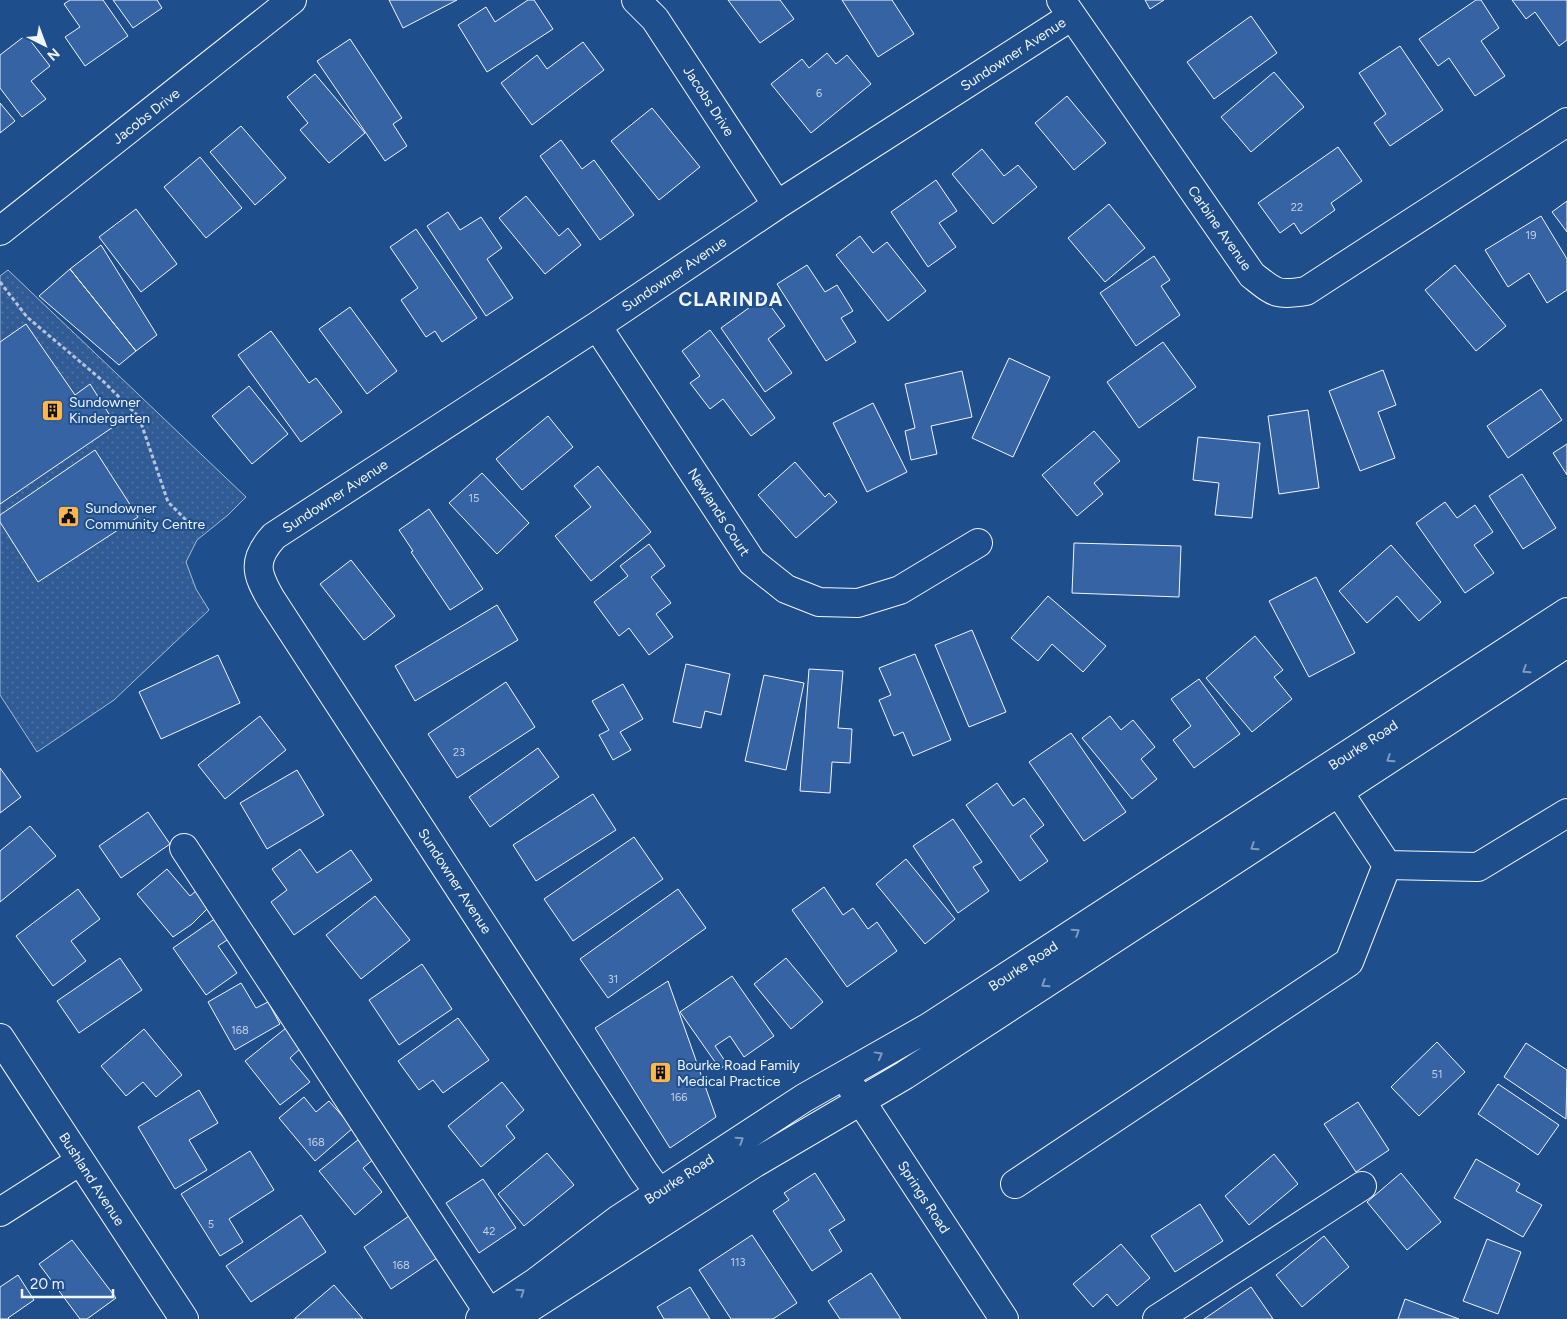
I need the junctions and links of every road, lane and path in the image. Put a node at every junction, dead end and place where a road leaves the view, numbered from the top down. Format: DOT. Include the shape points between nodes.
graph roads {
  1 [pos="292,0"];
  2 [pos="636,0"];
  3 [pos="1066,8"];
  4 [pos="1567,122"];
  5 [pos="777,205"];
  6 [pos="0,231"];
  7 [pos="0,282"];
  8 [pos="597,326"];
  9 [pos="191,525"];
  10 [pos="978,543"];
  11 [pos="1567,612"];
  12 [pos="1567,643"];
  13 [pos="1332,781"];
  14 [pos="1567,813"];
  15 [pos="184,848"];
  16 [pos="1387,865"];
  17 [pos="0,1038"];
  18 [pos="843,1075"];
  19 [pos="861,1102"];
  20 [pos="80,1161"];
  21 [pos="1015,1184"];
  22 [pos="1362,1186"];
  23 [pos="658,1193"];
  24 [pos="0,1212"];
  25 [pos="674,1215"];
  26 [pos="494,1318"];
  27 [pos="184,1319"];
  28 [pos="1004,1319"];
  29 [pos="1157,1319"];
  1 -- 6 [label="street, Jacobs Drive"];
  2 -- 5 [label="street, Jacobs Drive" via="655,19"];
  3 -- 4 [label="street, Carbine Avenue" via="1252,275 1273,292 1306,291"];
  3 -- 5 [label="street, Sundowner Avenue"];
  5 -- 8 [label="street, Sundowner Avenue"];
  7 -- 9 [label="path" via="27,317 103,381 139,417 168,502"];
  8 -- 10 [label="street, Newlands Court" via="752,562 786,589 819,602 858,603 900,590"];
  8 -- 23 [label="street, Sundowner Avenue" via="274,536 261,554 259,576 270,599"];
  11 -- 13 [label="street, Bourke Road"];
  12 -- 13 [label="street, Bourke Road, one-way"];
  13 -- 16 [label="street"];
  18 -- 13 [label="street, Bourke Road, one-way" via="928,1027"];
  13 -- 19 [label="street, Bourke Road, one-way"];
  14 -- 16 [label="street" via="1478,867"];
  15 -- 26 [label="street"];
  16 -- 21 [label="street" via="1350,962"];
  17 -- 20 [label="street, Bushland Avenue"];
  18 -- 19 [label="street, Springs Road"];
  23 -- 18 [label="street, Bourke Road, one-way"];
  19 -- 25 [label="street, Bourke Road" via="755,1163"];
  19 -- 28 [label="street, Springs Road"];
  20 -- 24 [label="street"];
  20 -- 27 [label="street, Bushland Avenue"];
  22 -- 29 [label="street"];
  23 -- 25 [label="street, Sundowner Avenue"];
  26 -- 23 [label="street, Bourke Road, one-way" via="536,1282"];
  25 -- 26 [label="street, Bourke Road"];
}
